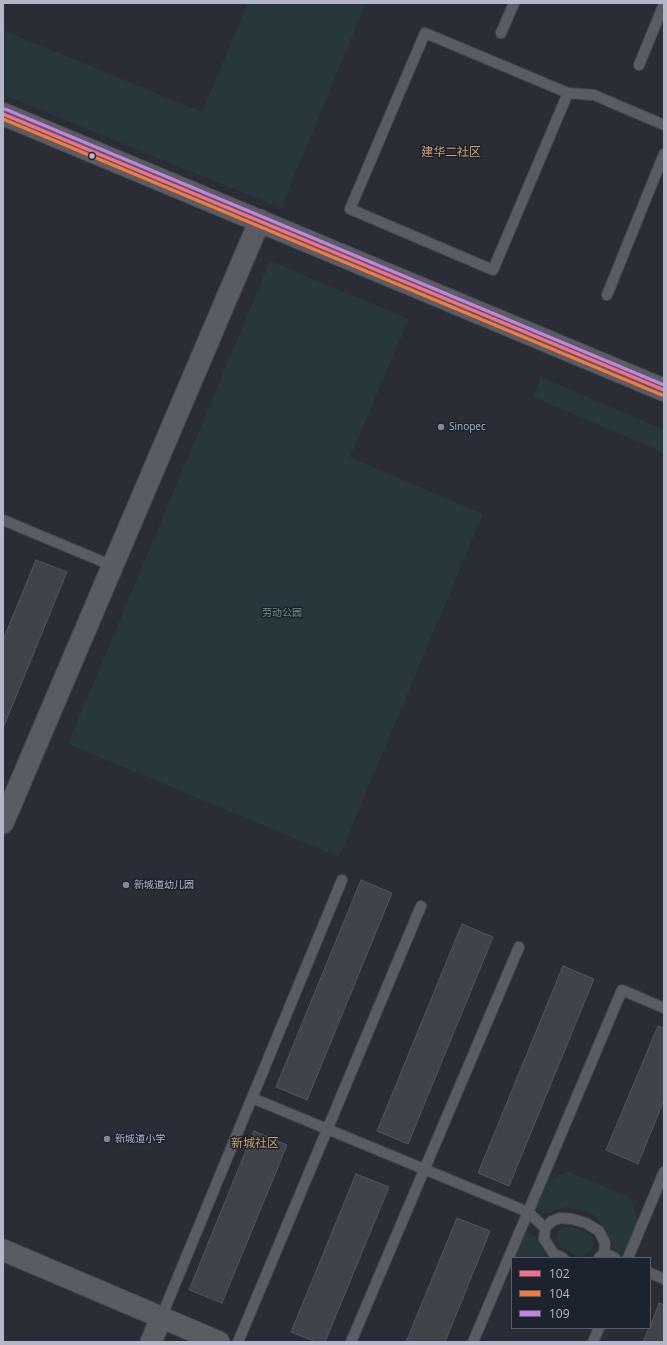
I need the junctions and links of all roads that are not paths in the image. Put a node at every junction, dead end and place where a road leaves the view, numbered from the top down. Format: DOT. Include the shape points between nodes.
graph roads {
  1 [pos="514,3"];
  2 [pos="664,4"];
  3 [pos="501,32"];
  4 [pos="639,65"];
  5 [pos="568,93"];
  6 [pos="3,114"];
  7 [pos="664,125"];
  8 [pos="664,154"];
  9 [pos="260,220"];
  10 [pos="607,295"];
  11 [pos="664,390"];
  12 [pos="4,522"];
  13 [pos="113,566"];
  14 [pos="4,816"];
  15 [pos="342,880"];
  16 [pos="422,906"];
  17 [pos="519,947"];
  18 [pos="664,1008"];
  19 [pos="252,1098"];
  20 [pos="327,1130"];
  21 [pos="424,1170"];
  22 [pos="664,1172"];
  23 [pos="528,1212"];
  24 [pos="545,1228"];
  25 [pos="3,1250"];
  26 [pos="601,1256"];
  27 [pos="561,1257"];
  28 [pos="628,1257"];
  29 [pos="651,1273"];
  30 [pos="664,1279"];
  31 [pos="161,1318"];
  32 [pos="599,1329"];
  33 [pos="151,1342"];
  34 [pos="219,1342"];
  35 [pos="238,1342"];
  36 [pos="351,1342"];
  37 [pos="473,1342"];
  38 [pos="593,1342"];
  1 -- 3 [label="lane"];
  2 -- 4 [label="lane"];
  5 -- 5 [label="lane" via="425,33 350,209 493,270"];
  5 -- 7 [label="lane" via="594,95"];
  6 -- 9 [label="street"];
  8 -- 10 [label="lane"];
  9 -- 11 [label="street"];
  9 -- 13 [label="street"];
  12 -- 13 [label="lane"];
  13 -- 14 [label="street"];
  15 -- 19 [label="lane"];
  16 -- 20 [label="lane"];
  17 -- 21 [label="lane"];
  18 -- 23 [label="lane" via="622,990"];
  19 -- 20 [label="lane"];
  19 -- 31 [label="lane"];
  20 -- 21 [label="lane"];
  20 -- 35 [label="lane"];
  21 -- 23 [label="lane"];
  21 -- 36 [label="lane"];
  22 -- 28 [label="lane"];
  23 -- 24 [label="lane"];
  23 -- 37 [label="lane"];
  24 -- 26 [label="lane" via="560,1218 586,1223 598,1231 605,1243"];
  24 -- 27 [label="lane" via="544,1239 554,1254"];
  25 -- 31 [label="street"];
  29 -- 30 [label="lane"];
  31 -- 33 [label="street"];
  31 -- 34 [label="street"];
  32 -- 38 [label="lane"];
}
